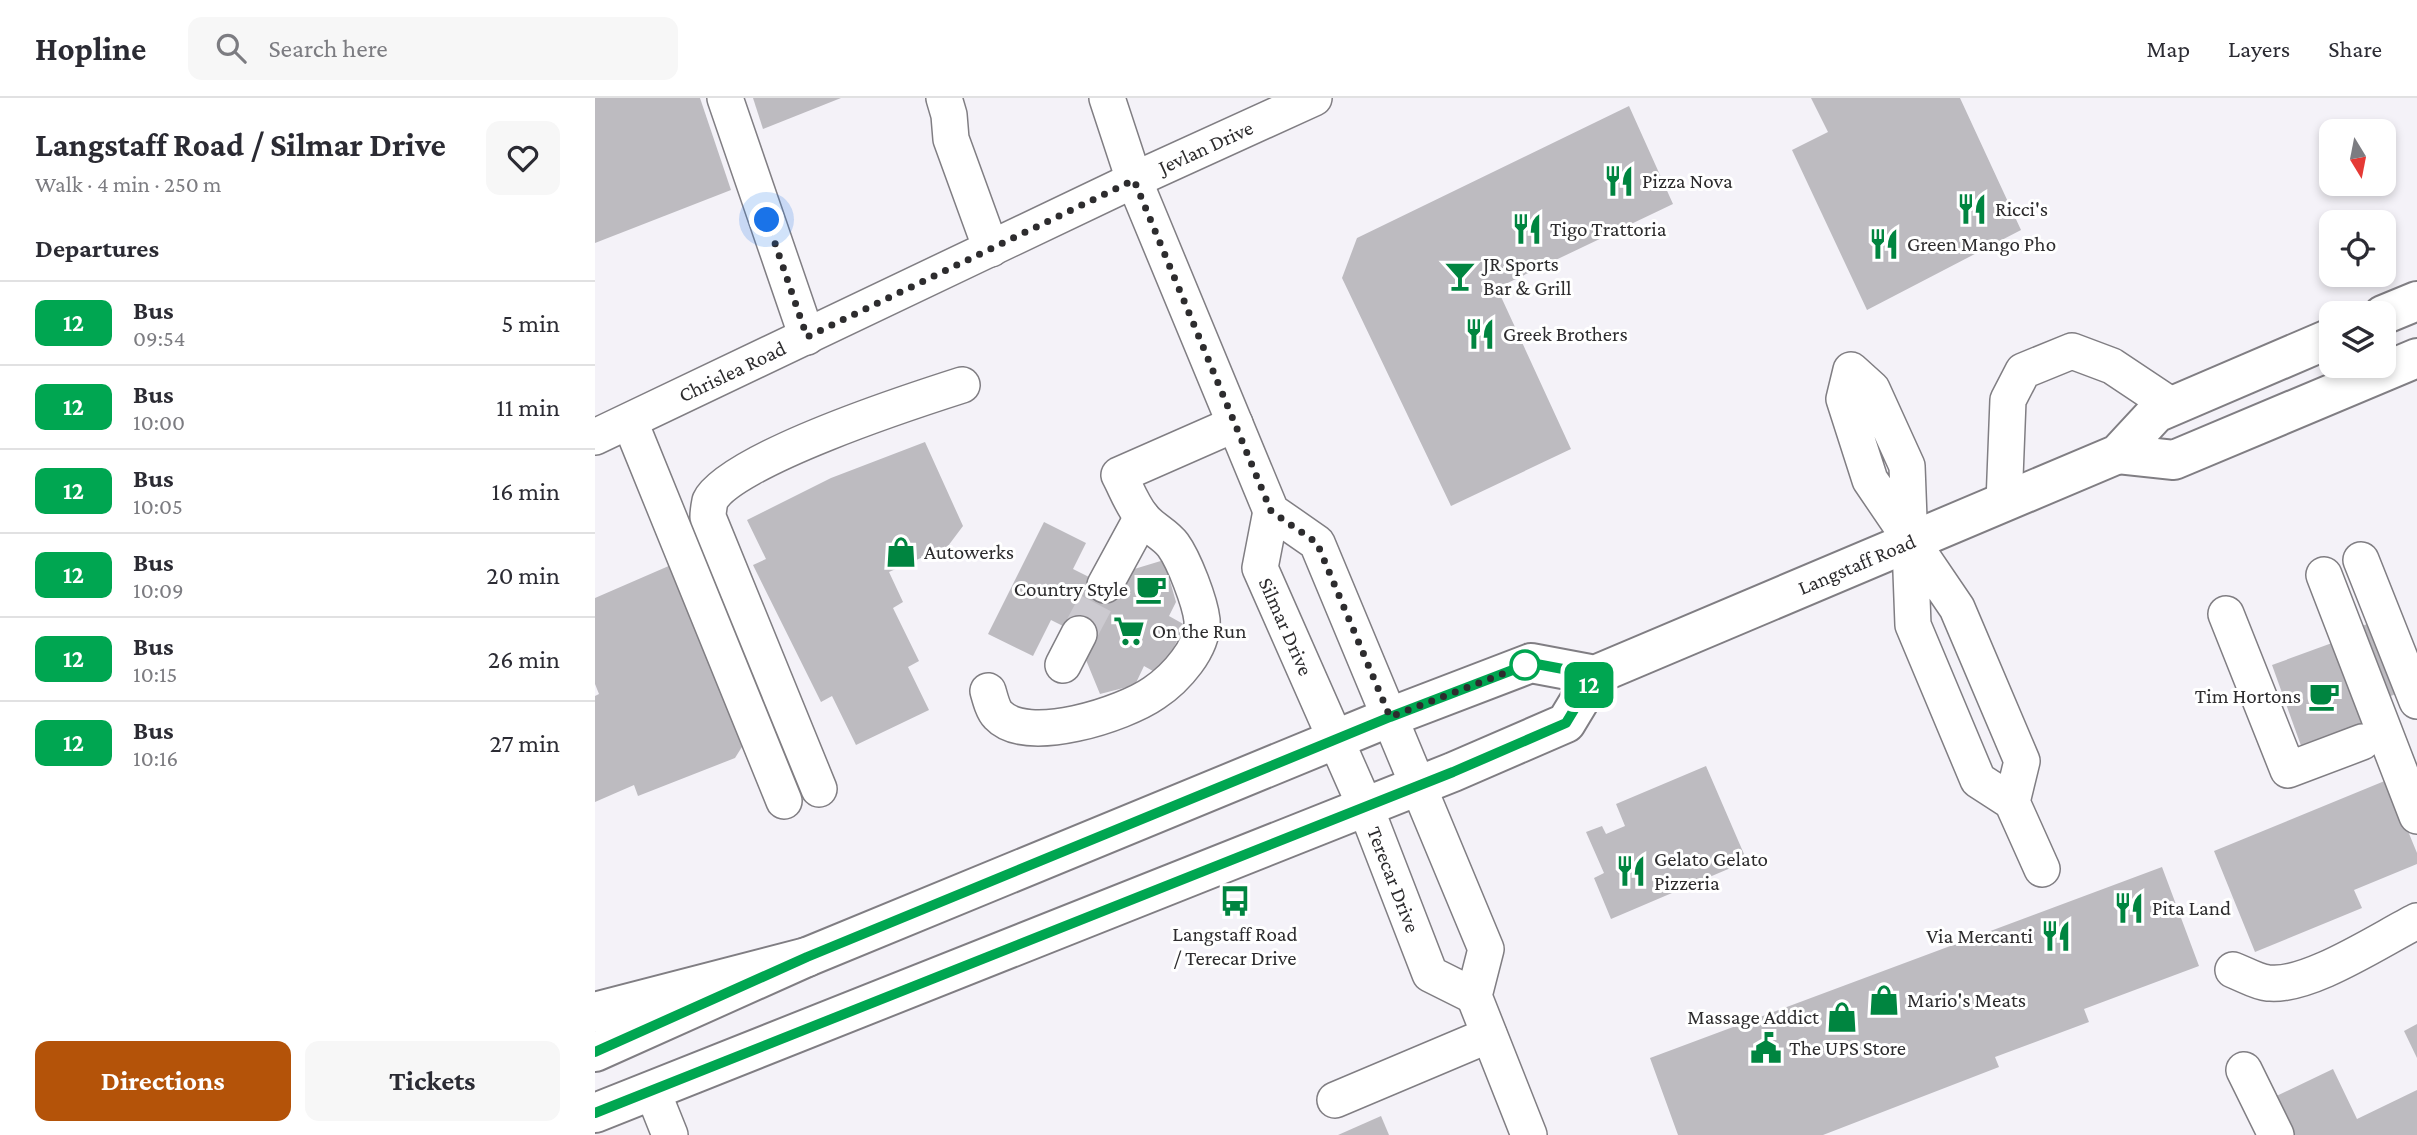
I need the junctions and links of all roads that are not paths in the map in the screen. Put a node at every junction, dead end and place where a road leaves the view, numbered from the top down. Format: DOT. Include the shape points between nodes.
graph roads {
  1 [pos="725,98"];
  2 [pos="740,98"];
  3 [pos="944,98"];
  4 [pos="1107,98"];
  5 [pos="1298,101"];
  6 [pos="755,142"];
  7 [pos="1134,180"];
  8 [pos="991,249"];
  9 [pos="2417,301"];
  10 [pos="2396,310"];
  11 [pos="807,337"];
  12 [pos="2319,343"];
  13 [pos="2417,358"];
  14 [pos="962,385"];
  15 [pos="2172,407"];
  16 [pos="630,422"];
  17 [pos="1235,424"];
  18 [pos="595,437"];
  19 [pos="2118,454"];
  20 [pos="2004,503"];
  21 [pos="1271,511"];
  22 [pos="1142,517"];
  23 [pos="1911,543"];
  24 [pos="2361,560"];
  25 [pos="2324,575"];
  26 [pos="1105,585"];
  27 [pos="2226,614"];
  28 [pos="1079,634"];
  29 [pos="1063,665"];
  30 [pos="1595,675"];
  31 [pos="2417,701"];
  32 [pos="990,712"];
  33 [pos="1390,717"];
  34 [pos="1336,740"];
  35 [pos="2361,742"];
  36 [pos="1418,785"];
  37 [pos="818,789"];
  38 [pos="784,801"];
  39 [pos="2012,802"];
  40 [pos="1365,806"];
  41 [pos="2417,816"];
  42 [pos="2042,869"];
  43 [pos="2417,921"];
  44 [pos="807,957"];
  45 [pos="2233,970"];
  46 [pos="1474,996"];
  47 [pos="595,1012"];
  48 [pos="1489,1035"];
  49 [pos="595,1052"];
  50 [pos="2244,1070"];
  51 [pos="652,1090"];
  52 [pos="1335,1101"];
  53 [pos="595,1113"];
  54 [pos="670,1135"];
  55 [pos="1529,1135"];
  56 [pos="2276,1135"];
  1 -- 11 [label="street"];
  2 -- 6 [label="street"];
  3 -- 8 [label="street" via="951,139"];
  4 -- 7 [label="street"];
  5 -- 7 [label="street, Jevlan Drive"];
  7 -- 8 [label="street, Chrislea Road"];
  7 -- 17 [label="street"];
  8 -- 11 [label="street, Chrislea Road"];
  9 -- 10 [label="main road"];
  11 -- 16 [label="street, Chrislea Road"];
  12 -- 15 [label="main road, Langstaff Road"];
  13 -- 19 [label="main road, Langstaff Road" via="2174,460"];
  14 -- 37 [label="street" via="867,416 796,446 734,478 711,500 708,517"];
  15 -- 19 [label="main road, Langstaff Road" via="2156,413"];
  15 -- 20 [label="street" via="2112,366 2072,351 2023,371 2008,400"];
  16 -- 18 [label="street, Chrislea Road"];
  16 -- 38 [label="street"];
  17 -- 21 [label="street"];
  17 -- 22 [label="street" via="1119,475"];
  19 -- 20 [label="main road, Langstaff Road"];
  20 -- 23 [label="main road, Langstaff Road"];
  21 -- 33 [label="street" via="1317,543"];
  21 -- 34 [label="street, Silmar Drive" via="1261,568"];
  22 -- 26 [label="street"];
  22 -- 32 [label="street" via="1174,546 1202,621 1195,646 1178,674 1151,695 1068,725 1037,730 1014,725"];
  23 -- 30 [label="main road, Langstaff Road"];
  23 -- 39 [label="street" via="1957,608 2022,761"];
  23 -- 39 [label="street" via="1913,625 1978,780"];
  24 -- 31 [label="street"];
  25 -- 41 [label="street"];
  27 -- 35 [label="street" via="2288,770"];
  28 -- 29 [label="street"];
  30 -- 33 [label="main road" via="1531,663"];
  30 -- 36 [label="main road" via="1566,723"];
  33 -- 34 [label="main road"];
  33 -- 36 [label="street"];
  34 -- 40 [label="street, Terecar Drive"];
  34 -- 44 [label="main road"];
  36 -- 40 [label="main road"];
  36 -- 46 [label="street" via="1486,949"];
  39 -- 42 [label="street"];
  40 -- 46 [label="street, Terecar Drive" via="1430,974"];
  40 -- 51 [label="main road"];
  43 -- 45 [label="street" via="2287,983 2266,983"];
  44 -- 47 [label="main road"];
  44 -- 49 [label="main road"];
  46 -- 48 [label="street"];
  48 -- 52 [label="street"];
  48 -- 55 [label="street"];
  50 -- 56 [label="street"];
  51 -- 53 [label="main road"];
  51 -- 54 [label="street"];
}
